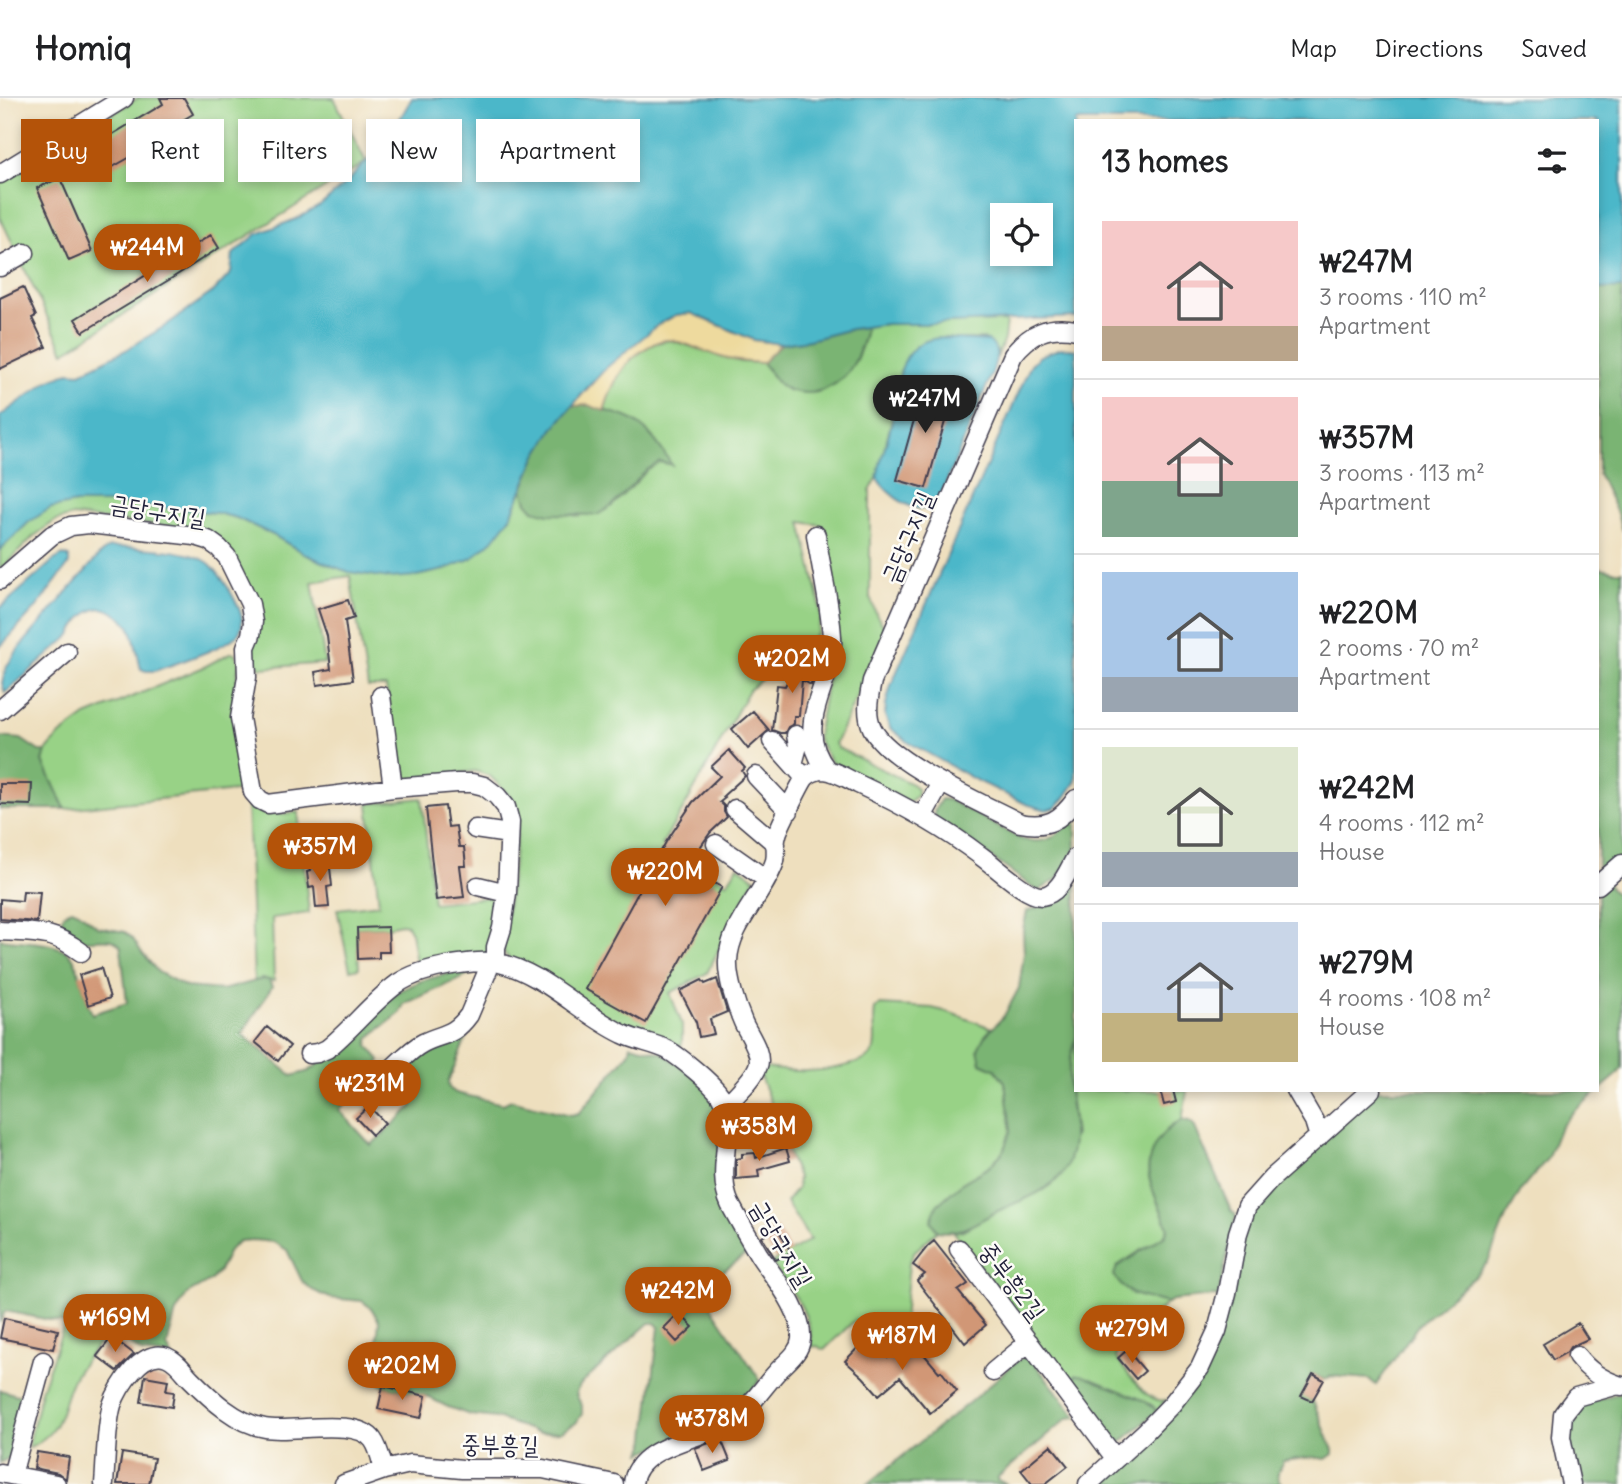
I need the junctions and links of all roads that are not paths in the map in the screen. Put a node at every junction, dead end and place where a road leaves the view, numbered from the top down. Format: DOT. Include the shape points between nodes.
graph roads {
  1 [pos="124,98"];
  2 [pos="0,174"];
  3 [pos="25,253"];
  4 [pos="0,267"];
  5 [pos="1074,330"];
  6 [pos="816,535"];
  7 [pos="0,580"];
  8 [pos="67,652"];
  9 [pos="382,696"];
  10 [pos="0,710"];
  11 [pos="796,735"];
  12 [pos="772,741"];
  13 [pos="827,770"];
  14 [pos="799,771"];
  15 [pos="756,776"];
  16 [pos="940,783"];
  17 [pos="393,789"];
  18 [pos="1074,801"];
  19 [pos="735,809"];
  20 [pos="789,811"];
  21 [pos="922,817"];
  22 [pos="475,829"];
  23 [pos="509,834"];
  24 [pos="716,844"];
  25 [pos="776,844"];
  26 [pos="1074,860"];
  27 [pos="1622,864"];
  28 [pos="766,879"];
  29 [pos="1599,885"];
  30 [pos="478,886"];
  31 [pos="507,893"];
  32 [pos="0,931"];
  33 [pos="81,952"];
  34 [pos="494,963"];
  35 [pos="309,1054"];
  36 [pos="385,1075"];
  37 [pos="1297,1092"];
  38 [pos="1369,1092"];
  39 [pos="724,1107"];
  40 [pos="1319,1137"];
  41 [pos="959,1249"];
  42 [pos="1028,1342"];
  43 [pos="1577,1356"];
  44 [pos="43,1361"];
  45 [pos="993,1372"];
  46 [pos="1620,1386"];
  47 [pos="1115,1458"];
  48 [pos="384,1470"];
  49 [pos="12,1477"];
  50 [pos="56,1484"];
  51 [pos="104,1484"];
  52 [pos="344,1484"];
  53 [pos="614,1484"];
  54 [pos="633,1484"];
  55 [pos="1088,1484"];
  56 [pos="1571,1484"];
  1 -- 2 [label="street"];
  3 -- 4 [label="street"];
  5 -- 16 [label="street, 금당구지길" via="1061,327 1040,332 1013,355 872,681 867,706 872,729 887,748"];
  6 -- 13 [label="street" via="832,638 811,737"];
  7 -- 17 [label="street, 금당구지길" via="52,535 71,526 89,524 208,540 227,557 250,604 253,622 240,719 253,792 268,804"];
  8 -- 10 [label="street"];
  9 -- 17 [label="street"];
  11 -- 14 [label="street"];
  12 -- 14 [label="street"];
  13 -- 14 [label="street"];
  13 -- 21 [label="street"];
  14 -- 20 [label="street"];
  15 -- 20 [label="street"];
  16 -- 18 [label="street, 금당구지길" via="1034,826 1049,824"];
  16 -- 21 [label="street"];
  17 -- 23 [label="street, 금당구지길" via="457,783 484,786 506,807"];
  19 -- 25 [label="street"];
  20 -- 25 [label="street"];
  21 -- 26 [label="street" via="1041,896 1060,884"];
  22 -- 23 [label="street"];
  23 -- 31 [label="street, 금당구지길"];
  24 -- 28 [label="street"];
  25 -- 28 [label="street"];
  27 -- 29 [label="street"];
  28 -- 39 [label="street" via="732,939 727,961 758,1065"];
  30 -- 31 [label="street"];
  31 -- 34 [label="street, 금당구지길"];
  32 -- 33 [label="street" via="58,937"];
  34 -- 35 [label="street" via="439,967 416,974 384,995 327,1049"];
  34 -- 36 [label="street, 금당구지길" via="463,1022 446,1035 423,1042"];
  34 -- 39 [label="street" via="527,974 623,1035 667,1050 712,1086"];
  37 -- 40 [label="street"];
  38 -- 40 [label="street"];
  39 -- 54 [label="street, 금당구지길" via="726,1194 794,1310 800,1324 800,1346 743,1412 719,1428 656,1452 637,1466"];
  40 -- 47 [label="street" via="1247,1206 1217,1331 1200,1368 1172,1404"];
  41 -- 42 [label="street, 중부흥2길"];
  42 -- 45 [label="street, 중부흥2길"];
  42 -- 47 [label="street, 중부흥2길"];
  43 -- 46 [label="street" via="1601,1379"];
  44 -- 49 [label="street"];
  46 -- 56 [label="street" via="1576,1397 1563,1413 1561,1437"];
  47 -- 55 [label="street"];
  48 -- 51 [label="street" via="368,1434 332,1427 288,1429 250,1424 215,1401 168,1357 158,1356 135,1367 116,1396 110,1414"];
  48 -- 52 [label="street, 중부흥길"];
  48 -- 53 [label="street, 중부흥길" via="410,1464 543,1469"];
  49 -- 50 [label="street"];
}
